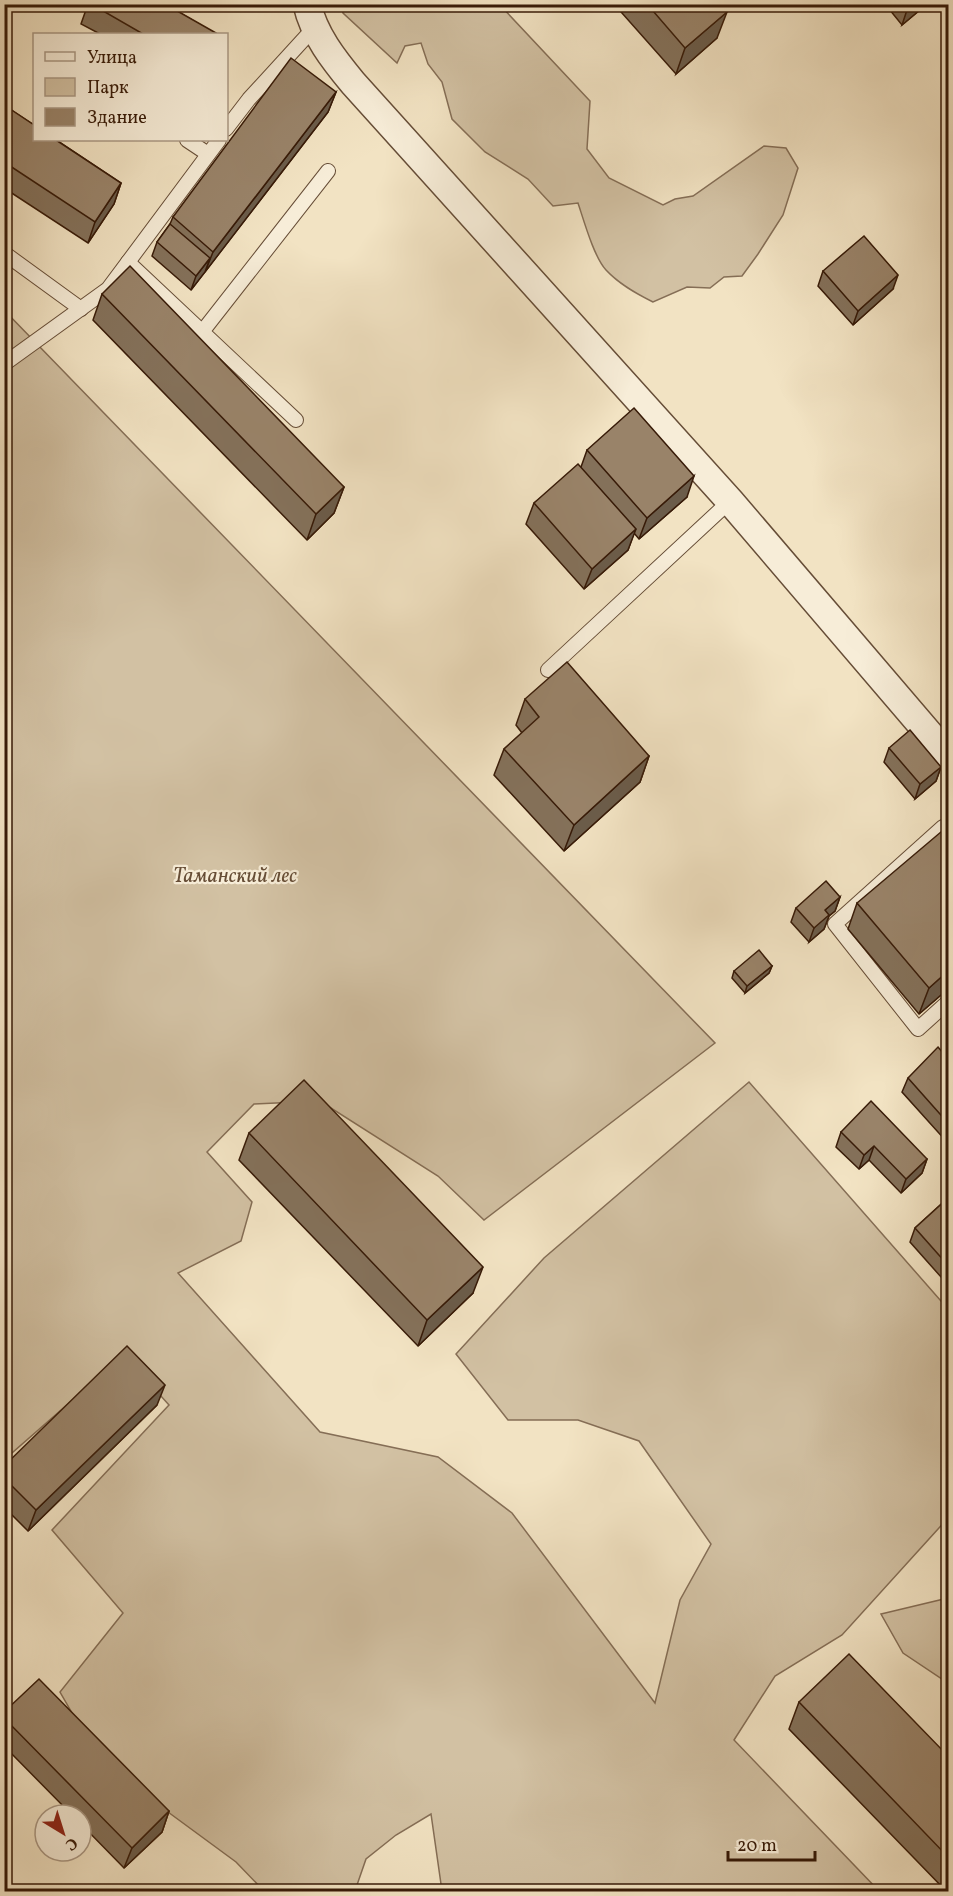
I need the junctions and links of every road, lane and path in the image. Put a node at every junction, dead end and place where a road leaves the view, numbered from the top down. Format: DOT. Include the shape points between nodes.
graph roads {
  1 [pos="305,13"];
  2 [pos="228,126"];
  3 [pos="188,141"];
  4 [pos="218,141"];
  5 [pos="208,154"];
  6 [pos="328,171"];
  7 [pos="4,253"];
  8 [pos="128,262"];
  9 [pos="81,309"];
  10 [pos="202,332"];
  11 [pos="4,364"];
  12 [pos="296,420"];
  13 [pos="730,501"];
  14 [pos="548,670"];
  15 [pos="948,756"];
  16 [pos="948,832"];
  17 [pos="948,1002"];
  1 -- 2 [label="lane"];
  1 -- 13 [label="street" via="332,58 353,83"];
  3 -- 5 [label="lane"];
  4 -- 5 [label="lane"];
  5 -- 8 [label="lane"];
  6 -- 10 [label="lane"];
  7 -- 9 [label="lane"];
  8 -- 9 [label="lane" via="108,289"];
  8 -- 10 [label="lane"];
  9 -- 11 [label="lane"];
  10 -- 12 [label="lane"];
  13 -- 14 [label="lane"];
  13 -- 15 [label="street"];
  16 -- 17 [label="lane" via="943,827 835,924 918,1029"];
}
